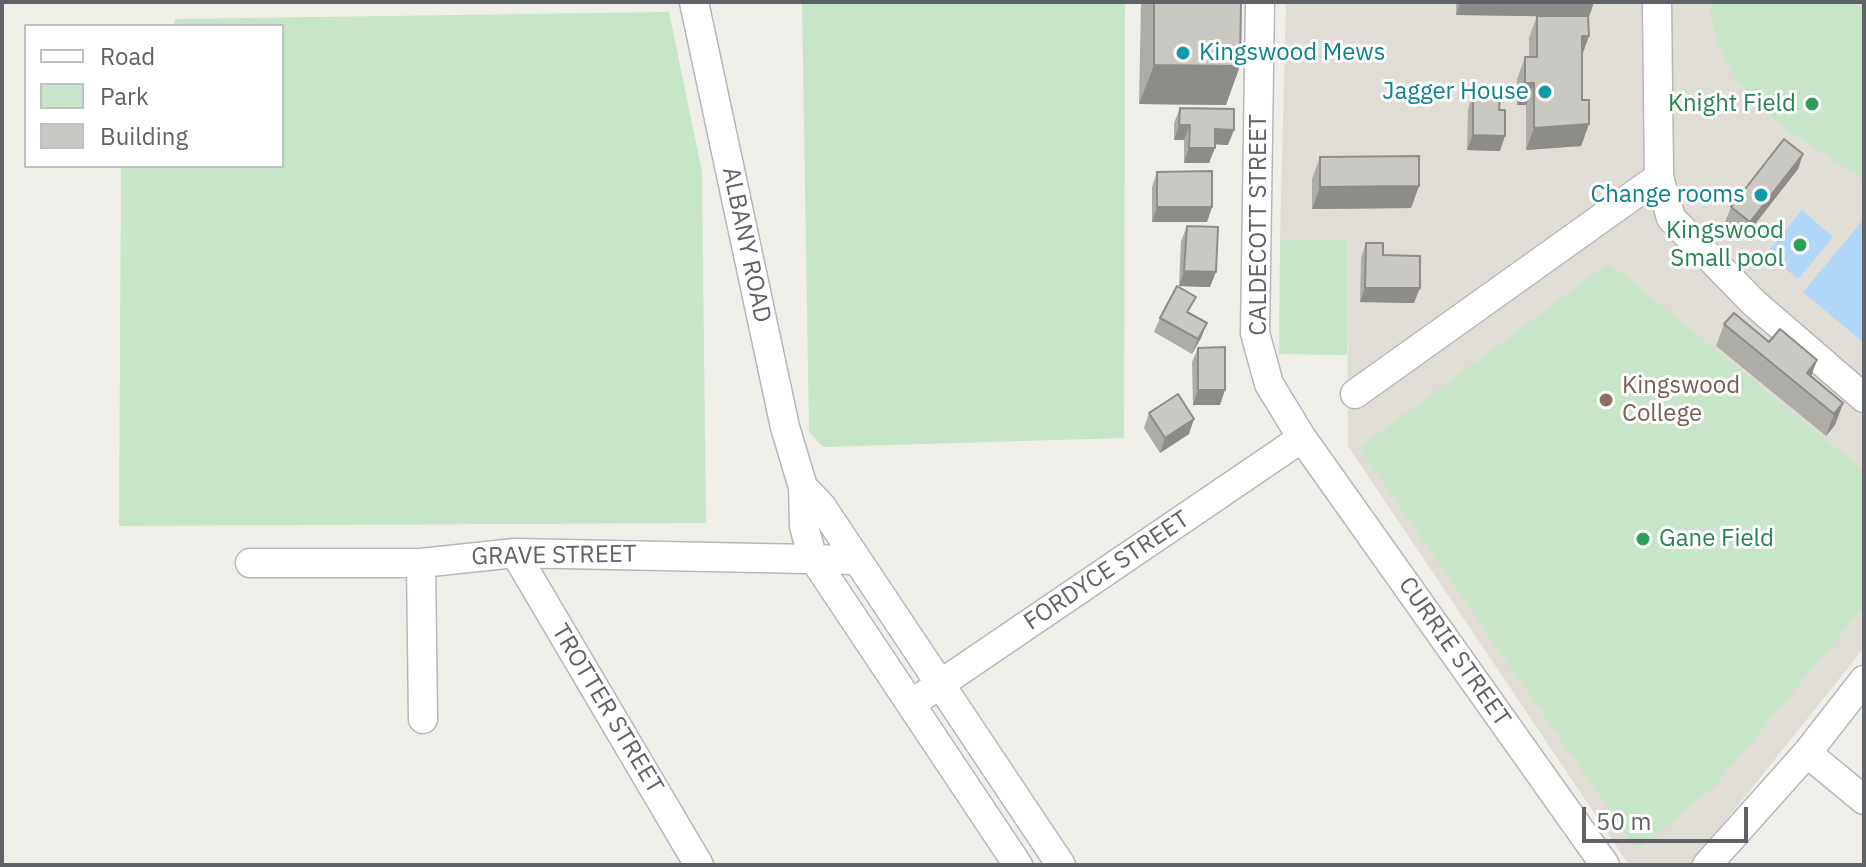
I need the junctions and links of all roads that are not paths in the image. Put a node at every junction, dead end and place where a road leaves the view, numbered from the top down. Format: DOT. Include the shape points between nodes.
graph roads {
  1 [pos="694,2"];
  2 [pos="1260,2"];
  3 [pos="1657,2"];
  4 [pos="1659,177"];
  5 [pos="1355,394"];
  6 [pos="1864,398"];
  7 [pos="1302,438"];
  8 [pos="803,487"];
  9 [pos="515,553"];
  10 [pos="812,556"];
  11 [pos="857,560"];
  12 [pos="250,563"];
  13 [pos="421,563"];
  14 [pos="1864,680"];
  15 [pos="940,684"];
  16 [pos="911,704"];
  17 [pos="423,719"];
  18 [pos="1807,753"];
  19 [pos="1864,800"];
  20 [pos="699,865"];
  21 [pos="1018,865"];
  22 [pos="1061,865"];
  23 [pos="1605,865"];
  24 [pos="1707,865"];
  1 -- 8 [label="street, ALBANY ROAD" via="785,427"];
  2 -- 7 [label="street, CALDECOTT STREET" via="1255,333 1269,384"];
  3 -- 4 [label="street"];
  4 -- 5 [label="street"];
  4 -- 6 [label="street" via="1671,218 1691,242"];
  7 -- 15 [label="street, FORDYCE STREET"];
  7 -- 23 [label="street, CURRIE STREET"];
  8 -- 10 [label="street, ALBANY ROAD" via="804,526"];
  8 -- 11 [label="street, ALBANY ROAD"];
  9 -- 10 [label="street, GRAVE STREET"];
  9 -- 13 [label="street, GRAVE STREET"];
  9 -- 20 [label="street, TROTTER STREET"];
  10 -- 11 [label="street, GRAVE STREET"];
  10 -- 16 [label="street, ALBANY ROAD"];
  11 -- 15 [label="street, ALBANY ROAD"];
  12 -- 13 [label="street, GRAVE STREET"];
  13 -- 17 [label="street"];
  14 -- 18 [label="street"];
  15 -- 16 [label="street, FORDYCE STREET"];
  15 -- 22 [label="street, ALBANY ROAD"];
  16 -- 21 [label="street, ALBANY ROAD"];
  18 -- 19 [label="street"];
  18 -- 24 [label="street"];
}
